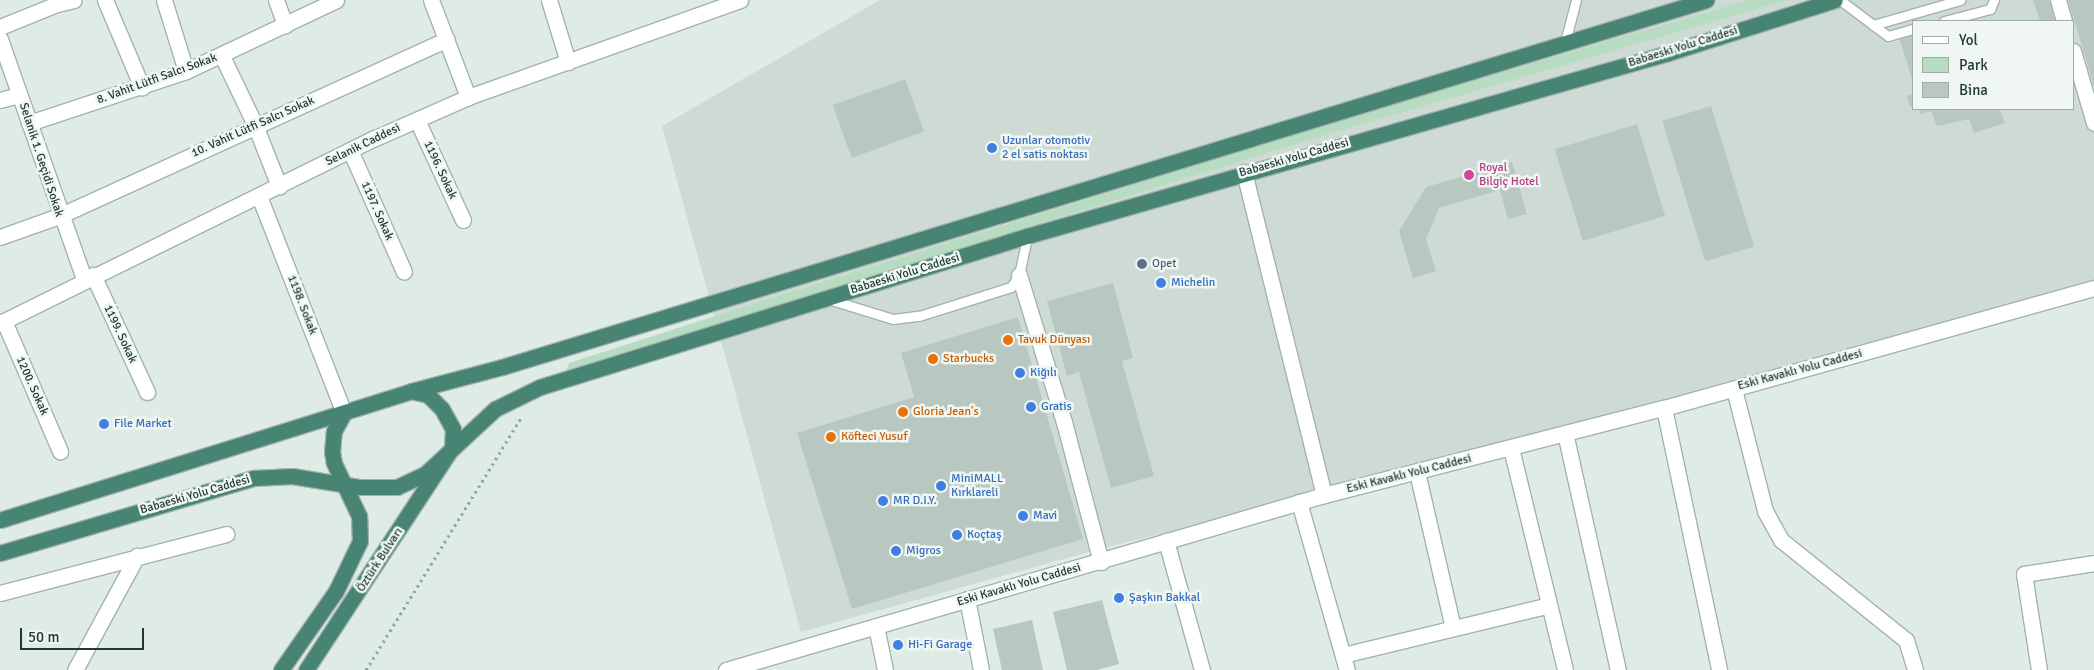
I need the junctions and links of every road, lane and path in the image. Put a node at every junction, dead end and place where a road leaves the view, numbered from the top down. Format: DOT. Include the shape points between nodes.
graph roads {
  1 [pos="74,0"];
  2 [pos="105,0"];
  3 [pos="164,0"];
  4 [pos="276,0"];
  5 [pos="336,0"];
  6 [pos="431,0"];
  7 [pos="550,0"];
  8 [pos="740,0"];
  9 [pos="1576,0"];
  10 [pos="1835,0"];
  11 [pos="1840,0"];
  12 [pos="1960,0"];
  13 [pos="1994,0"];
  14 [pos="2058,0"];
  15 [pos="1696,1"];
  16 [pos="57,2"];
  17 [pos="724,3"];
  18 [pos="1948,20"];
  19 [pos="2064,20"];
  20 [pos="285,25"];
  21 [pos="1873,25"];
  22 [pos="0,26"];
  23 [pos="1912,29"];
  24 [pos="0,39"];
  25 [pos="447,39"];
  26 [pos="1565,42"];
  27 [pos="2074,54"];
  28 [pos="222,56"];
  29 [pos="568,62"];
  30 [pos="186,72"];
  31 [pos="142,87"];
  32 [pos="19,95"];
  33 [pos="468,97"];
  34 [pos="0,100"];
  35 [pos="417,120"];
  36 [pos="29,122"];
  37 [pos="2094,123"];
  38 [pos="255,125"];
  39 [pos="350,150"];
  40 [pos="1244,172"];
  41 [pos="279,186"];
  42 [pos="259,196"];
  43 [pos="59,216"];
  44 [pos="463,220"];
  45 [pos="1027,236"];
  46 [pos="0,237"];
  47 [pos="404,272"];
  48 [pos="1019,275"];
  49 [pos="88,277"];
  50 [pos="2094,288"];
  51 [pos="825,298"];
  52 [pos="2,322"];
  53 [pos="1734,388"];
  54 [pos="411,391"];
  55 [pos="147,392"];
  56 [pos="1664,408"];
  57 [pos="344,413"];
  58 [pos="522,416"];
  59 [pos="1565,433"];
  60 [pos="452,448"];
  61 [pos="1511,448"];
  62 [pos="60,451"];
  63 [pos="1417,472"];
  64 [pos="345,485"];
  65 [pos="1324,495"];
  66 [pos="1299,502"];
  67 [pos="0,520"];
  68 [pos="226,534"];
  69 [pos="1166,541"];
  70 [pos="0,553"];
  71 [pos="137,556"];
  72 [pos="1101,562"];
  73 [pos="2094,563"];
  74 [pos="0,594"];
  75 [pos="967,599"];
  76 [pos="1549,605"];
  77 [pos="876,626"];
  78 [pos="1453,628"];
  79 [pos="1343,655"];
  80 [pos="75,670"];
  81 [pos="281,670"];
  82 [pos="306,670"];
  83 [pos="366,670"];
  84 [pos="726,670"];
  85 [pos="885,670"];
  86 [pos="981,670"];
  87 [pos="1202,670"];
  88 [pos="1348,670"];
  89 [pos="1564,670"];
  90 [pos="1618,670"];
  91 [pos="1720,670"];
  92 [pos="1915,670"];
  93 [pos="2039,670"];
  1 -- 16 [label="street"];
  2 -- 31 [label="street"];
  3 -- 30 [label="street"];
  4 -- 20 [label="street"];
  5 -- 20 [label="street, 8. Vahit Lütfi Salcı Sokak"];
  6 -- 25 [label="street"];
  7 -- 29 [label="street"];
  8 -- 17 [label="street, Selanik Caddesi"];
  9 -- 26 [label="lane"];
  10 -- 40 [label="highway, Babaeski Yolu Caddesi" via="1668,53"];
  11 -- 21 [label="lane"];
  12 -- 21 [label="lane"];
  13 -- 18 [label="lane" via="1990,9"];
  14 -- 19 [label="street"];
  15 -- 26 [label="highway"];
  16 -- 22 [label="street"];
  17 -- 29 [label="street, Selanik Caddesi"];
  20 -- 28 [label="street, 8. Vahit Lütfi Salcı Sokak"];
  21 -- 23 [label="lane" via="1888,36"];
  24 -- 32 [label="street, Selanik 1. Geçidi Sokak"];
  25 -- 33 [label="street"];
  25 -- 38 [label="street, 10. Vahit Lütfi Salcı Sokak"];
  26 -- 54 [label="highway" via="520,361"];
  27 -- 37 [label="street"];
  28 -- 30 [label="street, 8. Vahit Lütfi Salcı Sokak"];
  28 -- 38 [label="street"];
  29 -- 33 [label="street, Selanik Caddesi"];
  30 -- 31 [label="street, 8. Vahit Lütfi Salcı Sokak"];
  31 -- 36 [label="street, 8. Vahit Lütfi Salcı Sokak"];
  32 -- 34 [label="street"];
  32 -- 36 [label="street, Selanik 1. Geçidi Sokak"];
  33 -- 35 [label="street, Selanik Caddesi"];
  35 -- 39 [label="street, Selanik Caddesi"];
  35 -- 44 [label="street, 1196. Sokak"];
  36 -- 43 [label="street, Selanik 1. Geçidi Sokak"];
  38 -- 41 [label="street"];
  38 -- 43 [label="street, 10. Vahit Lütfi Salcı Sokak"];
  39 -- 41 [label="street, Selanik Caddesi"];
  39 -- 47 [label="street, 1197. Sokak"];
  40 -- 45 [label="highway, Babaeski Yolu Caddesi"];
  40 -- 65 [label="street"];
  41 -- 42 [label="street, Selanik Caddesi"];
  42 -- 49 [label="street, Selanik Caddesi"];
  42 -- 57 [label="street, 1198. Sokak"];
  43 -- 46 [label="street, 10. Vahit Lütfi Salcı Sokak"];
  43 -- 49 [label="street, Selanik 1. Geçidi Sokak"];
  45 -- 48 [label="lane"];
  45 -- 51 [label="highway, Babaeski Yolu Caddesi"];
  48 -- 51 [label="lane" via="1011,287 920,316 893,319"];
  48 -- 72 [label="street"];
  49 -- 52 [label="street, Selanik Caddesi"];
  49 -- 55 [label="street, 1199. Sokak"];
  50 -- 53 [label="street, Eski Kavaklı Yolu Caddesi"];
  51 -- 60 [label="highway, Babaeski Yolu Caddesi" via="540,387 495,409"];
  52 -- 62 [label="street, 1200. Sokak"];
  53 -- 56 [label="street, Eski Kavaklı Yolu Caddesi"];
  53 -- 92 [label="street" via="1764,511 1781,540 1906,640"];
  54 -- 57 [label="highway"];
  54 -- 60 [label="highway" via="428,396 442,409 453,429"];
  56 -- 59 [label="street, Eski Kavaklı Yolu Caddesi"];
  56 -- 91 [label="street"];
  57 -- 64 [label="highway" via="334,431 332,452"];
  57 -- 67 [label="highway"];
  58 -- 83 [label="path"];
  59 -- 61 [label="street, Eski Kavaklı Yolu Caddesi"];
  59 -- 90 [label="street"];
  60 -- 64 [label="highway, Babaeski Yolu Caddesi" via="425,474 397,487"];
  60 -- 82 [label="highway, Öztürk Bulvarı"];
  61 -- 63 [label="street, Eski Kavaklı Yolu Caddesi"];
  61 -- 76 [label="street"];
  63 -- 65 [label="street, Eski Kavaklı Yolu Caddesi"];
  63 -- 78 [label="street"];
  64 -- 70 [label="highway, Babaeski Yolu Caddesi" via="292,476 254,478"];
  64 -- 81 [label="highway, Öztürk Bulvarı" via="359,516 360,541 336,591"];
  65 -- 66 [label="street, Eski Kavaklı Yolu Caddesi"];
  66 -- 69 [label="street, Eski Kavaklı Yolu Caddesi"];
  66 -- 79 [label="street"];
  68 -- 71 [label="street"];
  69 -- 72 [label="street, Eski Kavaklı Yolu Caddesi"];
  69 -- 87 [label="street"];
  71 -- 74 [label="street"];
  71 -- 80 [label="street"];
  72 -- 75 [label="street, Eski Kavaklı Yolu Caddesi"];
  73 -- 93 [label="street" via="2024,574"];
  75 -- 77 [label="street, Eski Kavaklı Yolu Caddesi"];
  75 -- 86 [label="street"];
  76 -- 78 [label="street"];
  76 -- 89 [label="street"];
  77 -- 84 [label="street, Eski Kavaklı Yolu Caddesi"];
  77 -- 85 [label="street"];
  78 -- 79 [label="street"];
  79 -- 88 [label="street"];
}
